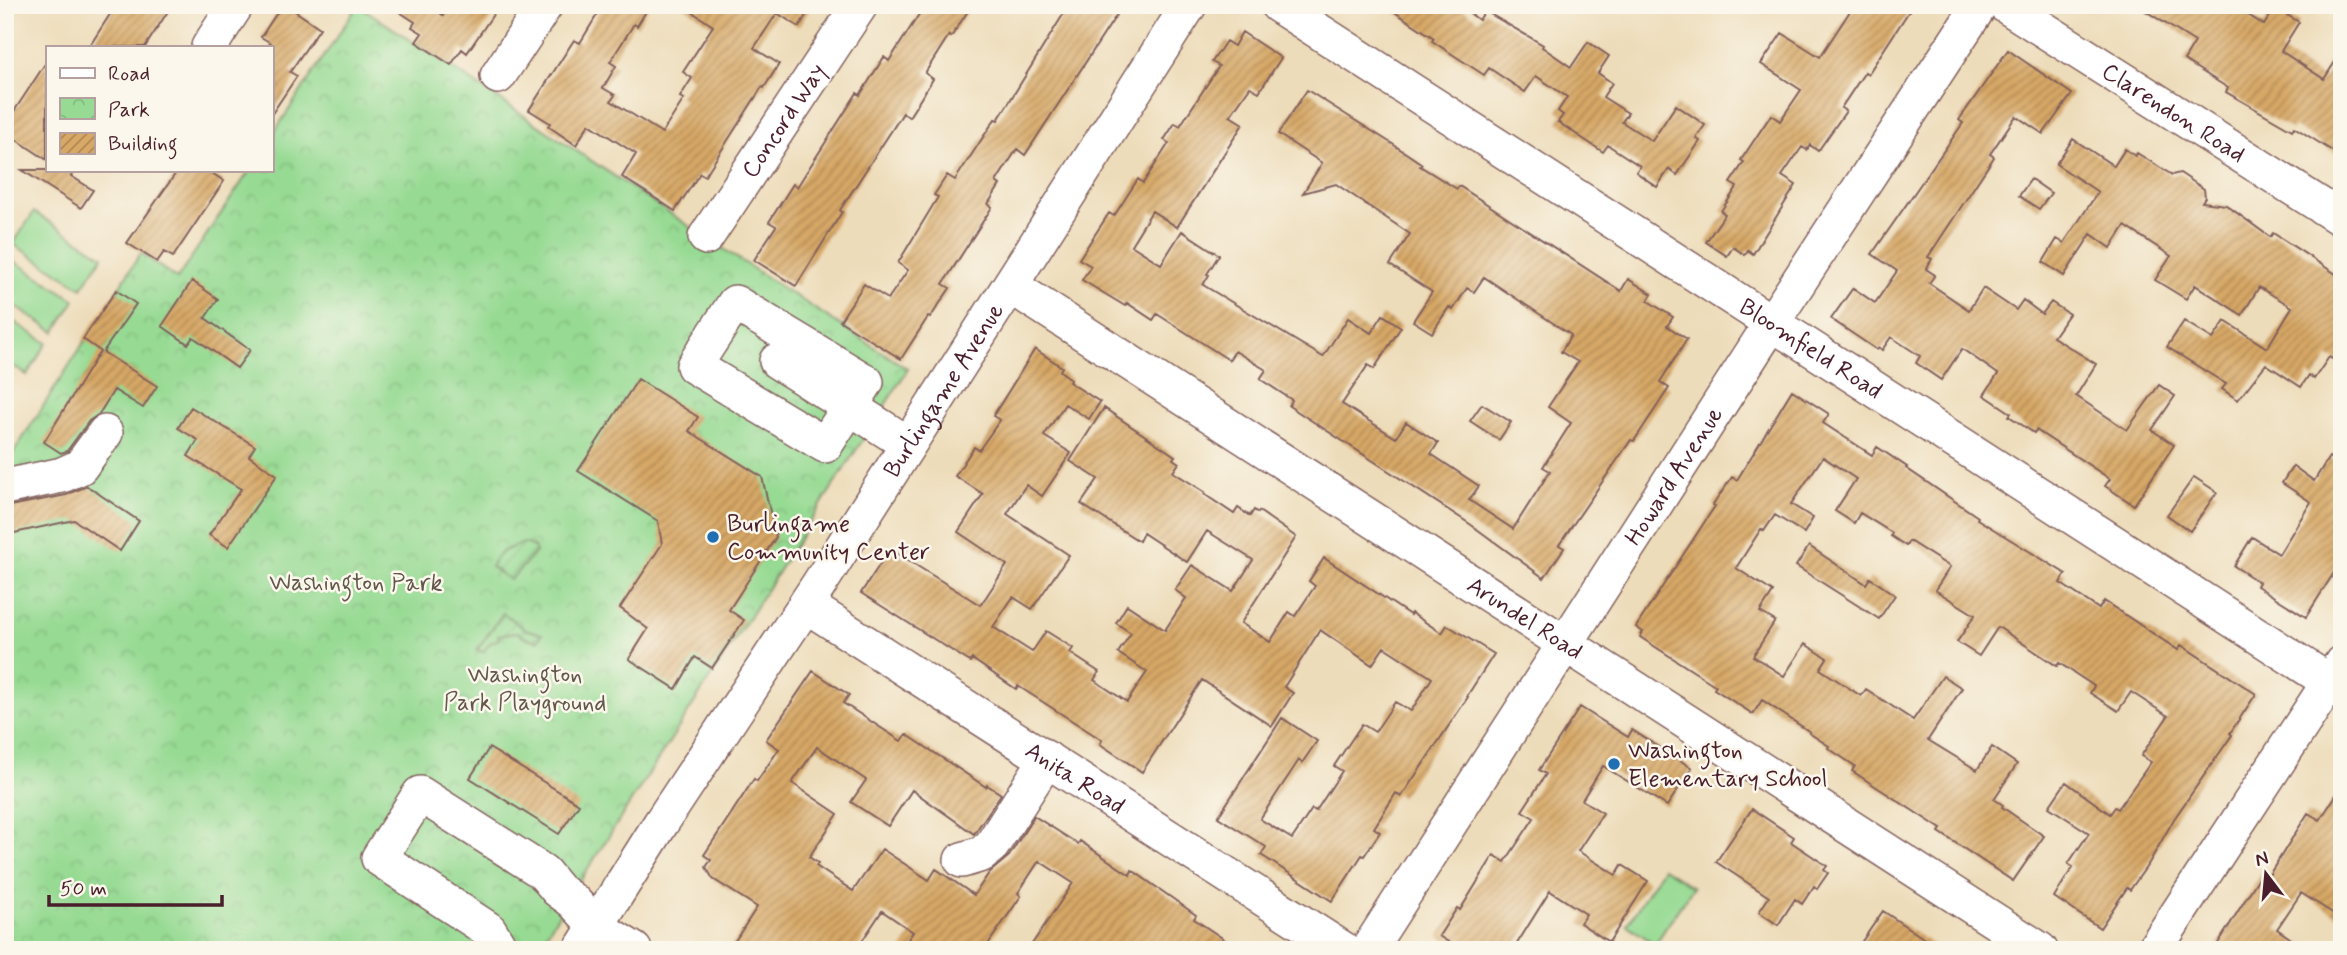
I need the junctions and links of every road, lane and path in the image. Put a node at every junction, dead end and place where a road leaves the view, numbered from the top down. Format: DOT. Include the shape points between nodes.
graph roads {
  1 [pos="236,5"];
  2 [pos="545,5"];
  3 [pos="860,5"];
  4 [pos="1189,5"];
  5 [pos="1278,5"];
  6 [pos="1980,5"];
  7 [pos="2005,5"];
  8 [pos="210,46"];
  9 [pos="498,76"];
  10 [pos="2342,219"];
  11 [pos="706,236"];
  12 [pos="1011,286"];
  13 [pos="1772,323"];
  14 [pos="777,361"];
  15 [pos="850,406"];
  16 [pos="105,433"];
  17 [pos="908,444"];
  18 [pos="5,487"];
  19 [pos="806,605"];
  20 [pos="1566,644"];
  21 [pos="2338,678"];
  22 [pos="1047,759"];
  23 [pos="962,860"];
  24 [pos="589,938"];
  25 [pos="501,950"];
  26 [pos="634,950"];
  27 [pos="1344,950"];
  28 [pos="1368,950"];
  29 [pos="2040,950"];
  30 [pos="2154,950"];
  1 -- 8 [label="street"];
  2 -- 9 [label="street"];
  3 -- 11 [label="street, Concord Way"];
  4 -- 12 [label="street, Burlingame Avenue"];
  5 -- 13 [label="street, Bloomfield Road"];
  6 -- 13 [label="street, Howard Avenue"];
  7 -- 10 [label="street, Clarendon Road"];
  12 -- 17 [label="street, Burlingame Avenue"];
  12 -- 20 [label="street, Arundel Road"];
  13 -- 20 [label="street, Howard Avenue"];
  13 -- 21 [label="street, Bloomfield Road"];
  14 -- 15 [label="street"];
  15 -- 15 [label="street" via="866,382 735,303 694,366 825,445"];
  15 -- 17 [label="street"];
  16 -- 18 [label="street" via="80,467"];
  17 -- 19 [label="street, Burlingame Avenue"];
  19 -- 22 [label="street, Anita Road"];
  19 -- 24 [label="street, Burlingame Avenue"];
  20 -- 28 [label="street, Howard Avenue"];
  20 -- 29 [label="street, Arundel Road"];
  21 -- 30 [label="street"];
  22 -- 23 [label="street" via="992,845 982,854"];
  22 -- 27 [label="street, Anita Road"];
  24 -- 25 [label="street" via="573,901 543,872 420,794 379,858 489,930"];
  24 -- 26 [label="street"];
}
